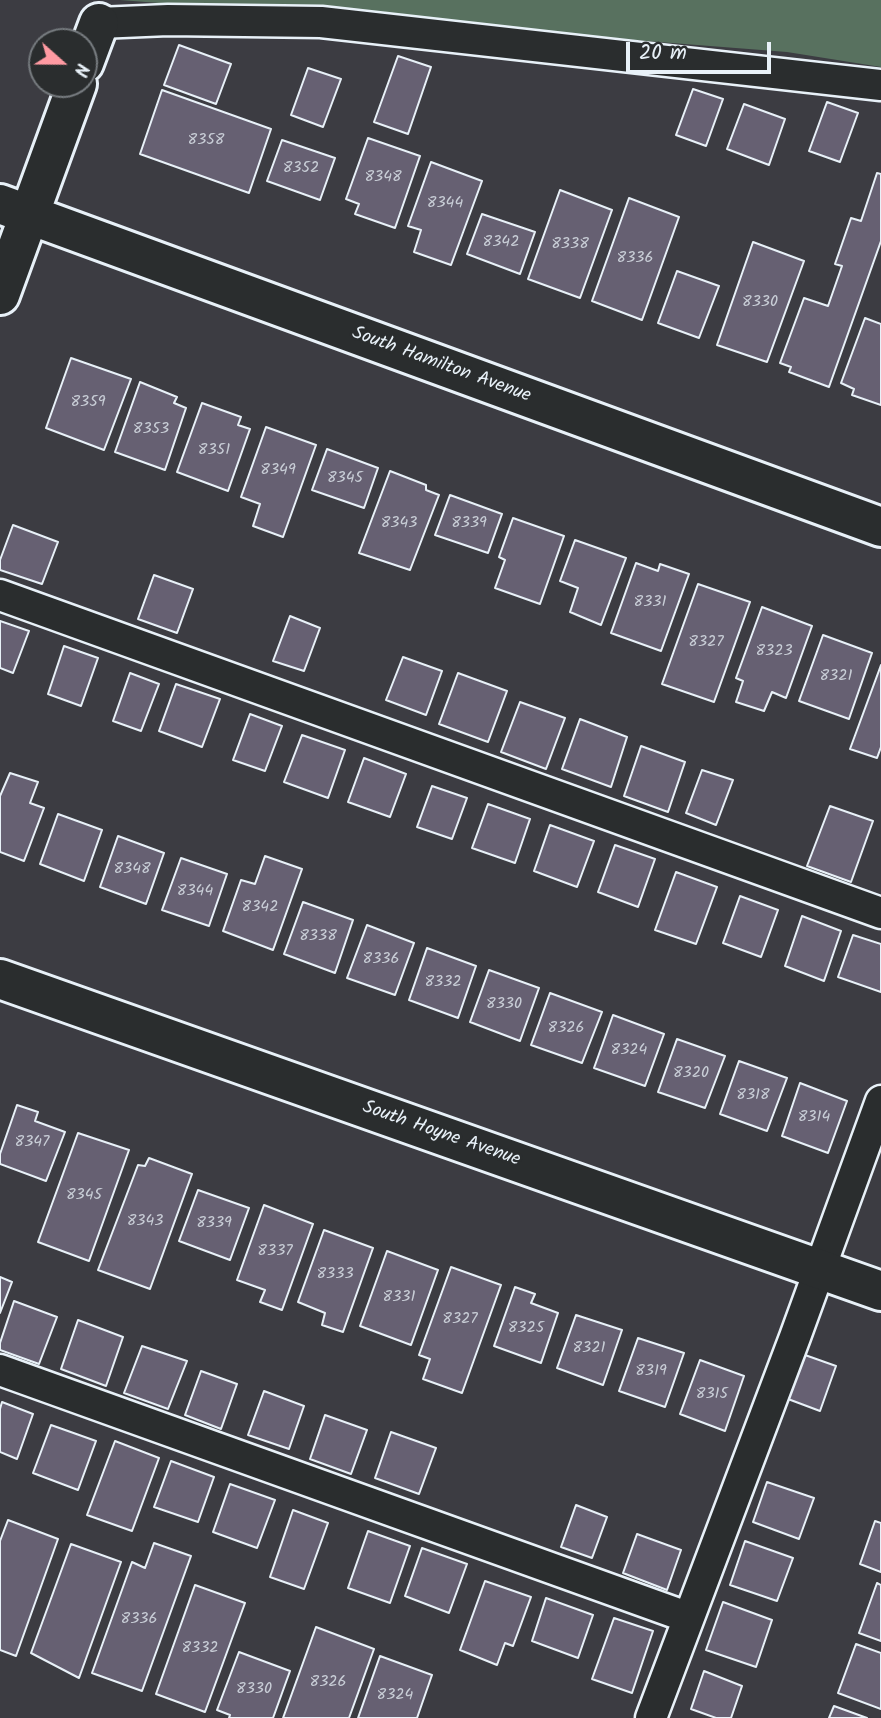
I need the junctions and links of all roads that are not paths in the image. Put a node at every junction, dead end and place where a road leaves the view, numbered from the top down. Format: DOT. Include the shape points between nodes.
graph roads {
  1 [pos="99,23"];
  2 [pos="97,28"];
  3 [pos="881,85"];
  4 [pos="69,98"];
  5 [pos="14,209"];
  6 [pos="0,295"];
  7 [pos="881,527"];
  8 [pos="0,595"];
  9 [pos="881,913"];
  10 [pos="0,979"];
  11 [pos="881,1101"];
  12 [pos="821,1270"];
  13 [pos="881,1291"];
  14 [pos="0,1370"];
  15 [pos="687,1617"];
  16 [pos="650,1718"];
  1 -- 2 [label="street"];
  1 -- 3 [label="lane" via="321,22"];
  4 -- 5 [label="street"];
  5 -- 6 [label="street"];
  5 -- 7 [label="street, South Hamilton Avenue"];
  8 -- 9 [label="lane"];
  10 -- 12 [label="street, South Hoyne Avenue"];
  11 -- 12 [label="lane"];
  12 -- 13 [label="street, South Hoyne Avenue"];
  12 -- 15 [label="lane"];
  14 -- 15 [label="lane"];
  15 -- 16 [label="lane"];
}
